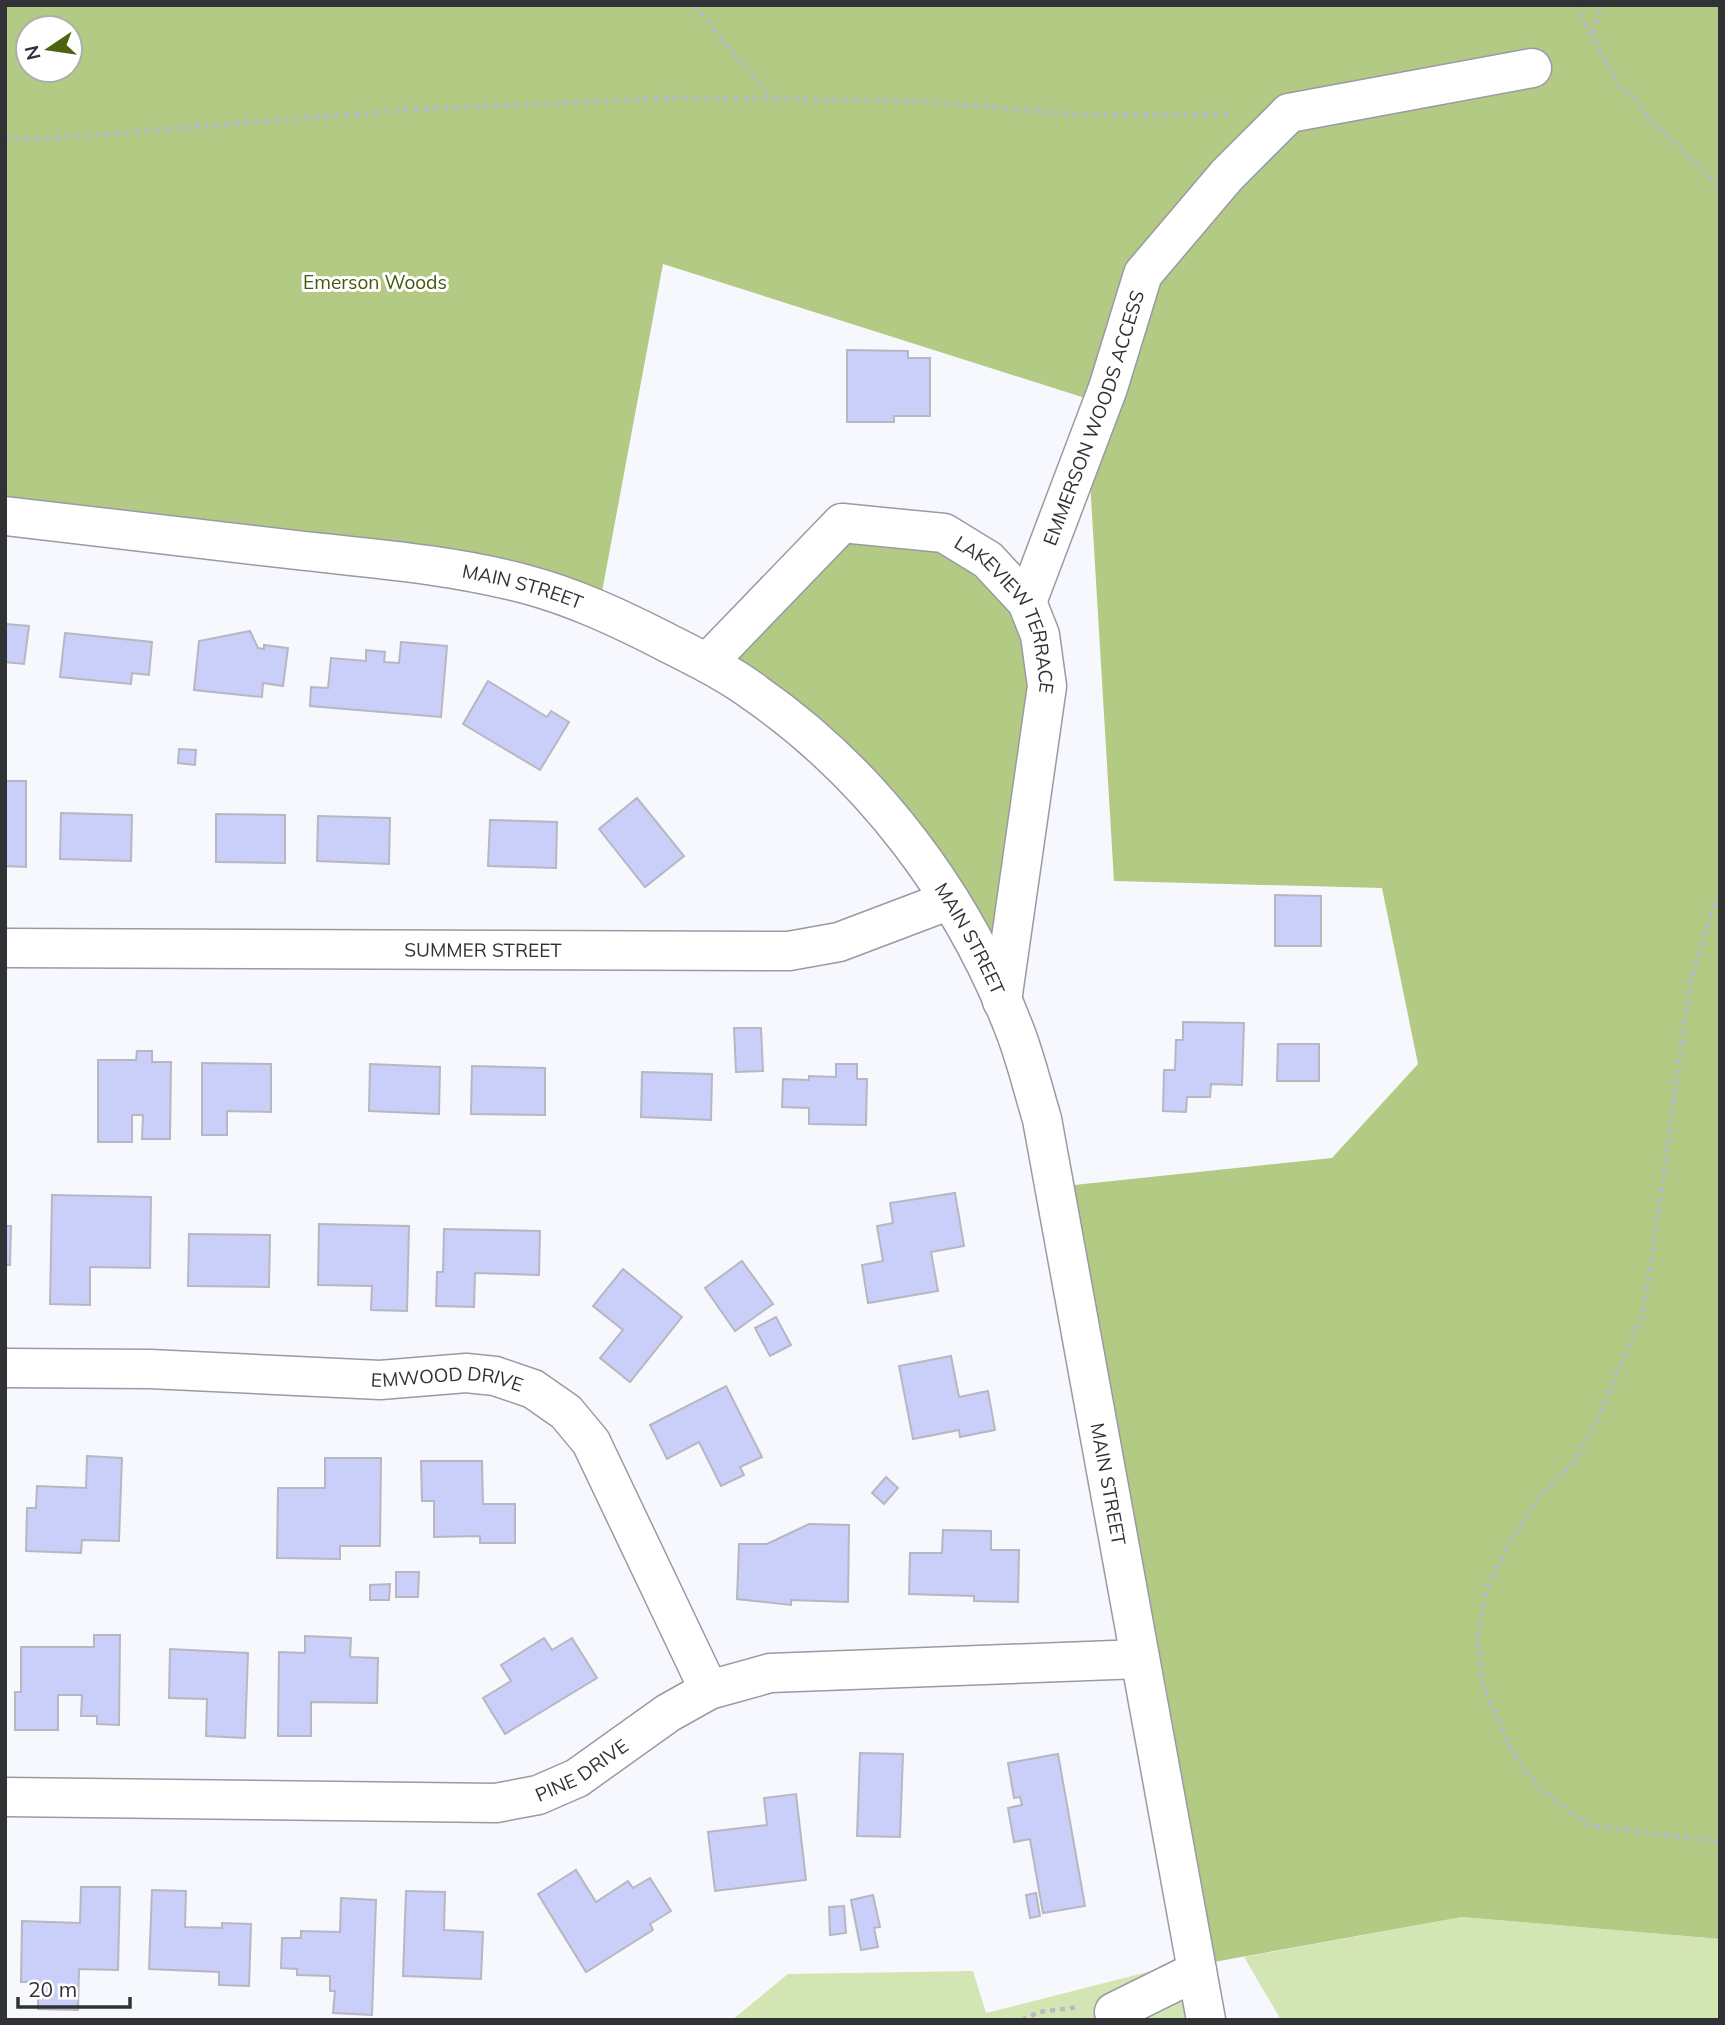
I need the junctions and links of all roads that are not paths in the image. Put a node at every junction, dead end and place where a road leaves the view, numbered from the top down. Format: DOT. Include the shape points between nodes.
graph roads {
  1 [pos="1532,68"];
  2 [pos="5,516"];
  3 [pos="1027,602"];
  4 [pos="707,663"];
  5 [pos="950,900"];
  6 [pos="5,948"];
  7 [pos="1002,1001"];
  8 [pos="5,1368"];
  9 [pos="1140,1658"];
  10 [pos="709,1690"];
  11 [pos="5,1797"];
  12 [pos="1197,1972"];
  13 [pos="1115,2016"];
  14 [pos="1206,2020"];
  1 -- 3 [label="street, EMMERSON WOODS ACCESS" via="1289,113 1227,175 1143,274 1108,388"];
  2 -- 4 [label="street, MAIN STREET" via="453,568 527,584 599,608"];
  3 -- 4 [label="street, LAKEVIEW TERRACE" via="988,560 944,533 842,523"];
  3 -- 7 [label="street, LAKEVIEW TERRACE" via="1040,635 1047,686"];
  4 -- 5 [label="street, MAIN STREET" via="756,693 825,750 919,853"];
  5 -- 6 [label="street, SUMMER STREET" via="839,942 789,951"];
  5 -- 7 [label="street, MAIN STREET"];
  7 -- 9 [label="street, MAIN STREET" via="1042,1119"];
  8 -- 10 [label="street, EMWOOD DRIVE" via="150,1369 380,1380 466,1373 495,1376 533,1389 566,1412 592,1442"];
  9 -- 10 [label="street, PINE DRIVE" via="770,1673"];
  9 -- 12 [label="street, MAIN STREET"];
  10 -- 11 [label="street, PINE DRIVE" via="668,1713 577,1778 538,1795 496,1803"];
  12 -- 13 [label="street"];
  12 -- 14 [label="street, MAIN STREET"];
}
